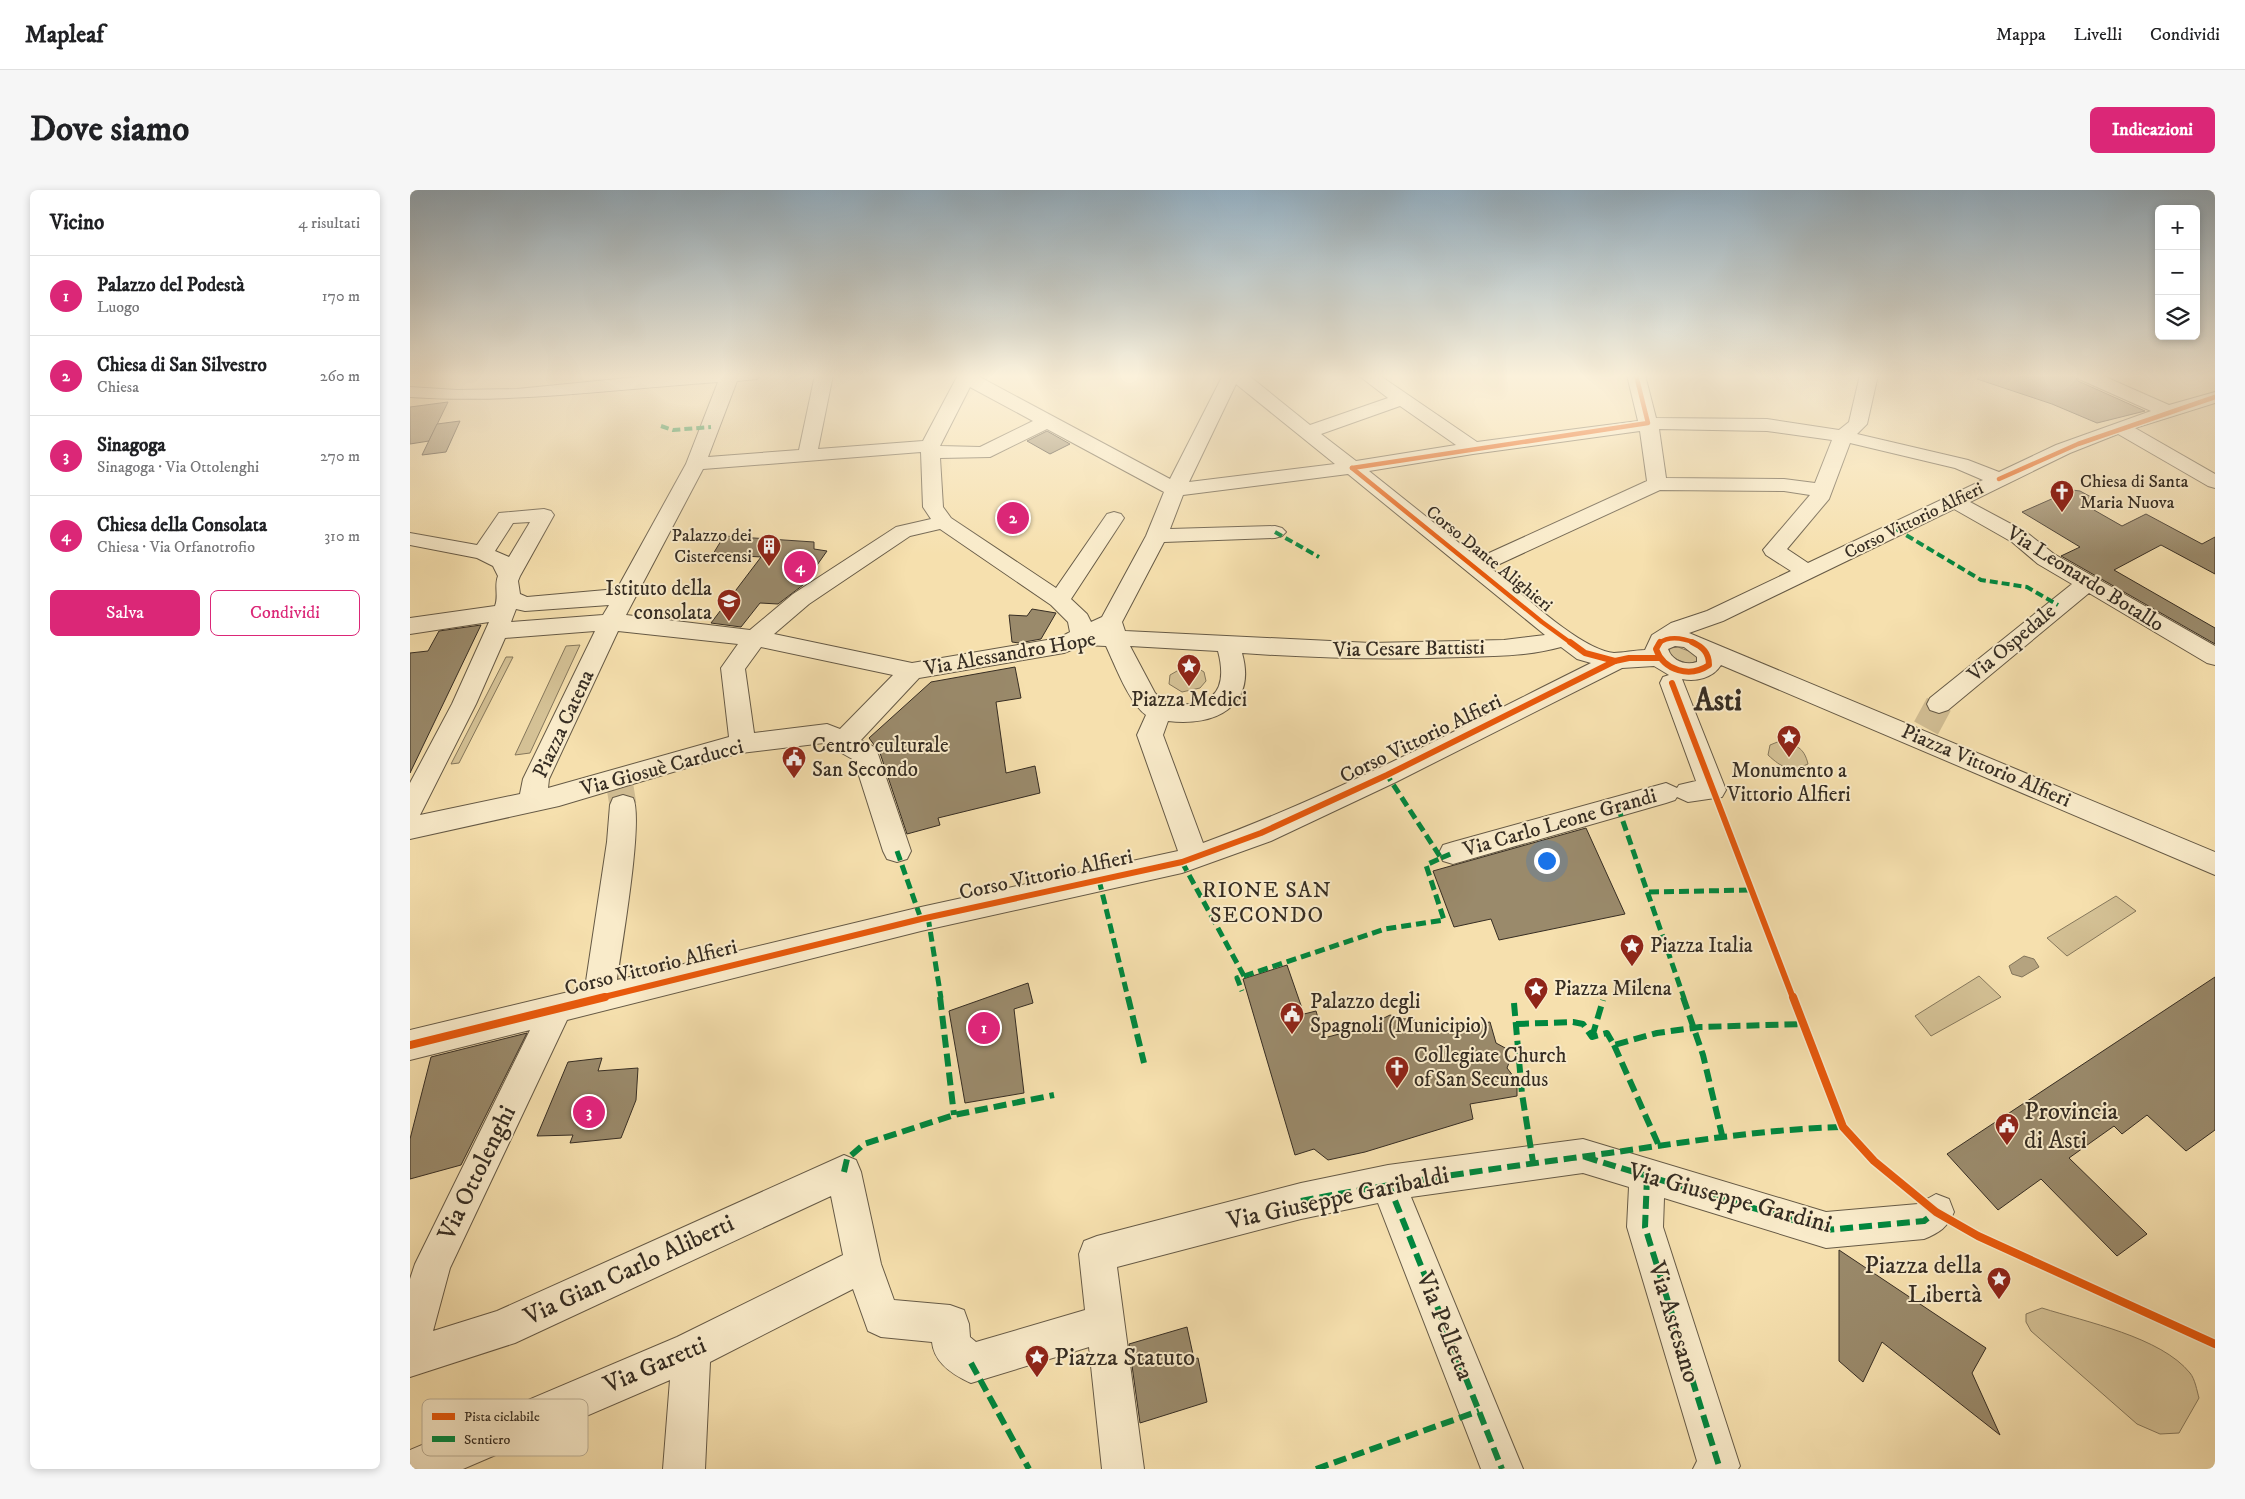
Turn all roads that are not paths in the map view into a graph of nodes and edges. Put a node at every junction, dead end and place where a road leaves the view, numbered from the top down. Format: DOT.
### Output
graph roads {
  1 [pos="707,435"];
  2 [pos="812,435"];
  3 [pos="937,435"];
  4 [pos="1020,435"];
  5 [pos="1070,435"];
  6 [pos="1203,435"];
  7 [pos="1308,435"];
  8 [pos="1453,435"];
  9 [pos="1566,435"];
  10 [pos="1650,435"];
  11 [pos="1835,435"];
  12 [pos="2099,435"];
  13 [pos="2132,435"];
  14 [pos="1844,436"];
  15 [pos="1473,448"];
  16 [pos="930,449"];
  17 [pos="807,457"];
  18 [pos="696,464"];
  19 [pos="1352,468"];
  20 [pos="1999,480"];
  21 [pos="2215,482"];
  22 [pos="1657,484"];
  23 [pos="1175,490"];
  24 [pos="1973,492"];
  25 [pos="1822,493"];
  26 [pos="1954,501"];
  27 [pos="1114,518"];
  28 [pos="946,521"];
  29 [pos="1275,532"];
  30 [pos="1157,536"];
  31 [pos="2019,537"];
  32 [pos="410,539"];
  33 [pos="483,553"];
  34 [pos="1476,567"];
  35 [pos="1807,572"];
  36 [pos="2088,584"];
  37 [pos="625,596"];
  38 [pos="1066,606"];
  39 [pos="505,612"];
  40 [pos="611,622"];
  41 [pos="410,626"];
  42 [pos="1112,630"];
  43 [pos="1083,637"];
  44 [pos="754,638"];
  45 [pos="1564,638"];
  46 [pos="1227,645"];
  47 [pos="1680,654"];
  48 [pos="2215,657"];
  49 [pos="1615,661"];
  50 [pos="912,671"];
  51 [pos="1939,704"];
  52 [pos="1160,712"];
  53 [pos="844,741"];
  54 [pos="741,744"];
  55 [pos="620,791"];
  56 [pos="532,802"];
  57 [pos="410,809"];
  58 [pos="410,828"];
  59 [pos="897,851"];
  60 [pos="1454,854"];
  61 [pos="1194,857"];
  62 [pos="2215,864"];
  63 [pos="599,997"];
  64 [pos="557,1008"];
  65 [pos="410,1045"];
  66 [pos="1583,1156"];
  67 [pos="1647,1176"];
  68 [pos="1388,1183"];
  69 [pos="1936,1212"];
  70 [pos="863,1264"];
  71 [pos="1105,1322"];
  72 [pos="410,1343"];
  73 [pos="691,1351"];
  74 [pos="410,1358"];
  75 [pos="574,1399"];
  76 [pos="444,1456"];
  77 [pos="1716,1468"];
  78 [pos="415,1469"];
  79 [pos="684,1469"];
  80 [pos="1123,1469"];
  81 [pos="1502,1469"];
  1 -- 18 [label="street, Piazza Catena"];
  2 -- 17 [label="street"];
  3 -- 16 [label="street"];
  4 -- 16 [label="street"];
  5 -- 23 [label="street"];
  6 -- 23 [label="street"];
  7 -- 19 [label="street, Corso Dante Alighieri"];
  8 -- 15 [label="street"];
  9 -- 15 [label="street"];
  10 -- 22 [label="street"];
  11 -- 14 [label="street"];
  12 -- 20 [label="street, Corso Vittorio Alfieri"];
  13 -- 21 [label="street"];
  14 -- 20 [label="street"];
  14 -- 25 [label="street"];
  15 -- 19 [label="street"];
  16 -- 17 [label="street"];
  16 -- 28 [label="street"];
  17 -- 18 [label="street"];
  18 -- 37 [label="street, Piazza Catena"];
  19 -- 23 [label="street"];
  19 -- 34 [label="street, Corso Dante Alighieri"];
  20 -- 24 [label="street, Corso Vittorio Alfieri"];
  22 -- 25 [label="street"];
  22 -- 34 [label="street"];
  23 -- 30 [label="street"];
  24 -- 26 [label="street, Corso Vittorio Alfieri"];
  24 -- 31 [label="street"];
  25 -- 35 [label="street"];
  26 -- 31 [label="street, Via Leonardo Botallo"];
  26 -- 35 [label="street, Corso Vittorio Alfieri"];
  27 -- 38 [label="street"];
  28 -- 38 [label="street"];
  28 -- 44 [label="street"];
  29 -- 30 [label="street"];
  30 -- 42 [label="street"];
  31 -- 36 [label="street, Via Leonardo Botallo"];
  32 -- 33 [label="street"];
  33 -- 39 [label="street"];
  33 -- 39 [label="street"];
  34 -- 45 [label="street, Corso Dante Alighieri"];
  35 -- 47 [label="street, Corso Vittorio Alfieri"];
  36 -- 48 [label="street, Via Leonardo Botallo"];
  36 -- 51 [label="street, Via Ospedale"];
  37 -- 39 [label="street"];
  37 -- 40 [label="street, Piazza Catena"];
  38 -- 42 [label="street"];
  38 -- 43 [label="street"];
  39 -- 40 [label="street"];
  39 -- 41 [label="street"];
  39 -- 57 [label="street"];
  40 -- 44 [label="street, Via Alessandro Hope"];
  40 -- 56 [label="street, Piazza Catena"];
  42 -- 43 [label="street, Via Alessandro Hope"];
  42 -- 46 [label="street"];
  42 -- 52 [label="street"];
  43 -- 50 [label="street, Via Alessandro Hope"];
  44 -- 50 [label="street, Via Alessandro Hope"];
  44 -- 54 [label="street"];
  45 -- 46 [label="street, Via Cesare Battisti"];
  45 -- 49 [label="street, Corso Dante Alighieri"];
  46 -- 52 [label="street"];
  47 -- 49 [label="street, Corso Vittorio Alfieri"];
  47 -- 60 [label="street, Via Carlo Leone Grandi"];
  47 -- 62 [label="street, Piazza Vittorio Alfieri"];
  49 -- 61 [label="street, Corso Vittorio Alfieri"];
  50 -- 53 [label="street"];
  52 -- 61 [label="street"];
  53 -- 54 [label="street, Via Giosuè Carducci"];
  53 -- 59 [label="street, Via Giosuè Carducci"];
  54 -- 55 [label="street, Via Giosuè Carducci"];
  55 -- 56 [label="street, Via Giosuè Carducci"];
  55 -- 63 [label="street"];
  56 -- 58 [label="street, Piazza Catena"];
  61 -- 63 [label="street, Corso Vittorio Alfieri"];
  63 -- 64 [label="street, Corso Vittorio Alfieri"];
  64 -- 65 [label="street, Corso Vittorio Alfieri"];
  64 -- 72 [label="street, Via Ottolenghi"];
  66 -- 67 [label="street, Via Giuseppe Gardini"];
  66 -- 68 [label="street, Via Giuseppe Garibaldi"];
  67 -- 69 [label="street, Via Giuseppe Gardini"];
  67 -- 77 [label="street, Via Astesano"];
  68 -- 71 [label="street, Via Giuseppe Garibaldi"];
  68 -- 81 [label="street, Via Pelletta"];
  70 -- 71 [label="street"];
  70 -- 73 [label="street, Via Garetti"];
  70 -- 74 [label="street, Via Gian Carlo Aliberti"];
  71 -- 80 [label="street"];
  73 -- 75 [label="street, Via Garetti"];
  73 -- 79 [label="street"];
  76 -- 78 [label="street, Via Garetti"];
}
